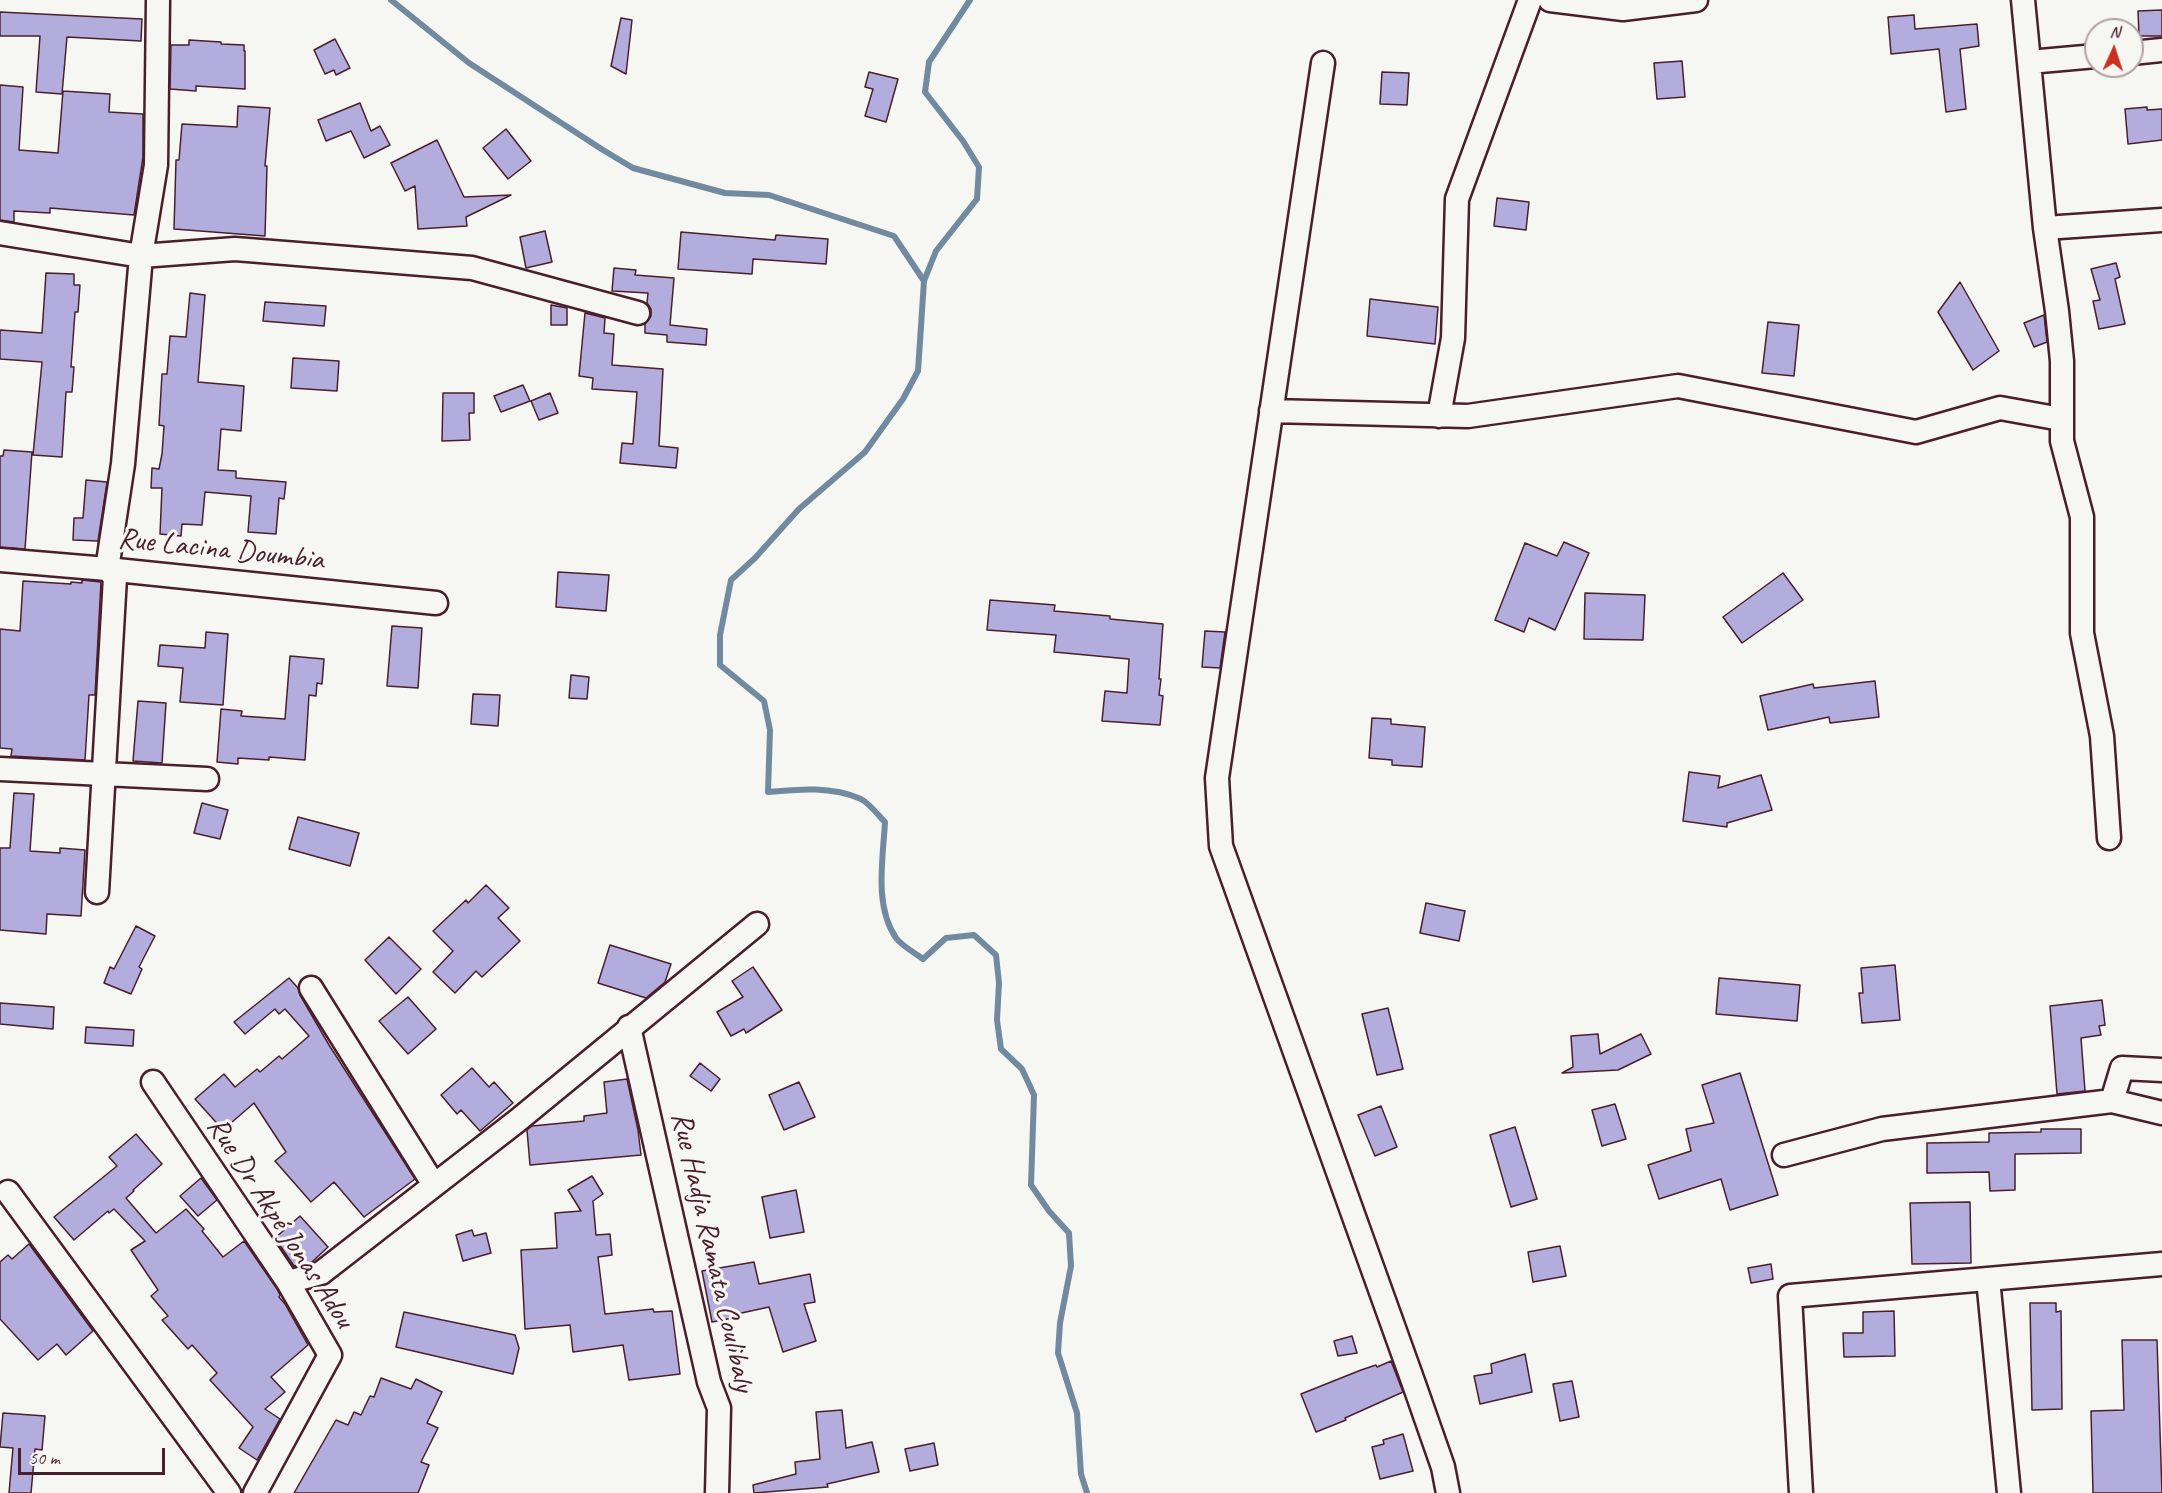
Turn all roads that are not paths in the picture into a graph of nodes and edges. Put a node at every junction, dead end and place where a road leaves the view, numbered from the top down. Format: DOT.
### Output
graph roads {
  1 [pos="158,0"];
  2 [pos="1530,0"];
  3 [pos="1550,0"];
  4 [pos="1696,0"];
  5 [pos="2023,0"];
  6 [pos="2162,50"];
  7 [pos="2144,51"];
  8 [pos="2084,57"];
  9 [pos="1323,63"];
  10 [pos="2029,63"];
  11 [pos="2162,220"];
  12 [pos="2045,228"];
  13 [pos="0,233"];
  14 [pos="141,256"];
  15 [pos="639,313"];
  16 [pos="1272,411"];
  17 [pos="1439,416"];
  18 [pos="2061,419"];
  19 [pos="0,560"];
  20 [pos="107,569"];
  21 [pos="436,603"];
  22 [pos="0,769"];
  23 [pos="103,774"];
  24 [pos="207,779"];
  25 [pos="2109,838"];
  26 [pos="97,892"];
  27 [pos="757,924"];
  28 [pos="311,988"];
  29 [pos="629,1027"];
  30 [pos="2162,1070"];
  31 [pos="153,1082"];
  32 [pos="2112,1101"];
  33 [pos="2162,1113"];
  34 [pos="1784,1155"];
  35 [pos="434,1185"];
  36 [pos="8,1191"];
  37 [pos="2162,1264"];
  38 [pos="1988,1279"];
  39 [pos="288,1282"];
  40 [pos="229,1493"];
  41 [pos="255,1493"];
  42 [pos="717,1493"];
  43 [pos="1448,1493"];
  44 [pos="1801,1493"];
  45 [pos="2010,1493"];
  1 -- 14 [label="street"];
  2 -- 17 [label="street"];
  3 -- 4 [label="street"];
  5 -- 10 [label="street"];
  6 -- 7 [label="street"];
  8 -- 10 [label="street"];
  9 -- 16 [label="street"];
  10 -- 12 [label="street"];
  11 -- 12 [label="street"];
  12 -- 18 [label="street"];
  13 -- 14 [label="street"];
  14 -- 15 [label="street"];
  14 -- 20 [label="street"];
  16 -- 17 [label="street"];
  16 -- 43 [label="street"];
  17 -- 18 [label="street"];
  18 -- 25 [label="street"];
  19 -- 20 [label="street, Rue Lacina Doumbia"];
  20 -- 21 [label="street, Rue Lacina Doumbia"];
  20 -- 23 [label="street"];
  22 -- 23 [label="street"];
  23 -- 24 [label="street"];
  23 -- 26 [label="street"];
  27 -- 29 [label="street"];
  28 -- 35 [label="street"];
  29 -- 35 [label="street"];
  29 -- 42 [label="street, Rue Hadja Ramata Coulibaly"];
  30 -- 32 [label="street"];
  31 -- 39 [label="street, Rue Dr Akpé Jonas Adou"];
  32 -- 33 [label="street"];
  32 -- 34 [label="street"];
  35 -- 39 [label="street"];
  36 -- 40 [label="street"];
  37 -- 38 [label="street"];
  38 -- 44 [label="street"];
  38 -- 45 [label="street"];
  39 -- 41 [label="street, Rue Dr Akpé Jonas Adou"];
}
